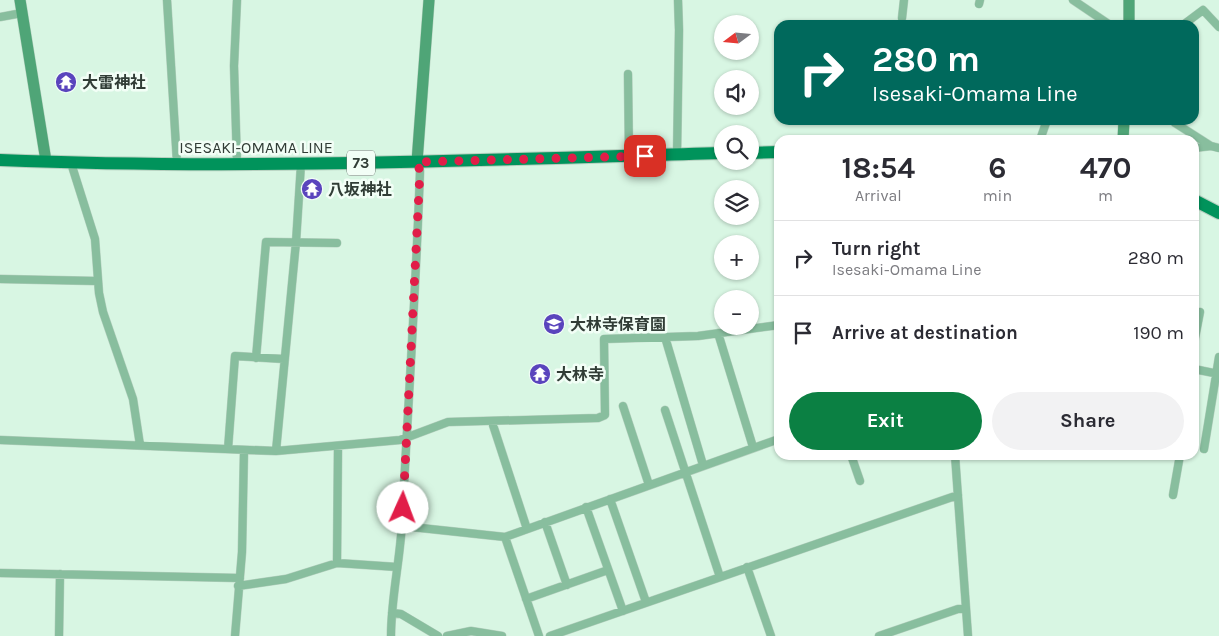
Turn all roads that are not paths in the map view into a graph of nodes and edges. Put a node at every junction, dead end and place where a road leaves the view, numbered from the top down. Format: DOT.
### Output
graph roads {
  1 [pos="20,0"];
  2 [pos="167,0"];
  3 [pos="237,0"];
  4 [pos="429,0"];
  5 [pos="678,0"];
  6 [pos="904,0"];
  7 [pos="1073,0"];
  8 [pos="1129,0"];
  9 [pos="22,13"];
  10 [pos="0,17"];
  11 [pos="902,18"];
  12 [pos="1103,20"];
  13 [pos="1129,20"];
  14 [pos="1190,20"];
  15 [pos="1219,27"];
  16 [pos="628,74"];
  17 [pos="1178,125"];
  18 [pos="1195,135"];
  19 [pos="1199,137"];
  20 [pos="1215,147"];
  21 [pos="1199,148"];
  22 [pos="774,152"];
  23 [pos="759,153"];
  24 [pos="714,154"];
  25 [pos="677,155"];
  26 [pos="629,156"];
  27 [pos="0,160"];
  28 [pos="46,162"];
  29 [pos="417,162"];
  30 [pos="71,163"];
  31 [pos="177,163"];
  32 [pos="237,163"];
  33 [pos="301,164"];
  34 [pos="1199,203"];
  35 [pos="1219,213"];
  36 [pos="296,242"];
  37 [pos="337,243"];
  38 [pos="0,279"];
  39 [pos="97,281"];
  40 [pos="1200,312"];
  41 [pos="1199,317"];
  42 [pos="774,326"];
  43 [pos="759,328"];
  44 [pos="714,333"];
  45 [pos="719,335"];
  46 [pos="665,337"];
  47 [pos="1219,357"];
  48 [pos="256,358"];
  49 [pos="284,359"];
  50 [pos="1199,370"];
  51 [pos="1217,374"];
  52 [pos="623,406"];
  53 [pos="665,410"];
  54 [pos="492,422"];
  55 [pos="406,439"];
  56 [pos="0,440"];
  57 [pos="774,441"];
  58 [pos="140,445"];
  59 [pos="338,447"];
  60 [pos="753,447"];
  61 [pos="228,449"];
  62 [pos="1204,450"];
  63 [pos="244,451"];
  64 [pos="276,451"];
  65 [pos="852,460"];
  66 [pos="955,460"];
  67 [pos="1179,460"];
  68 [pos="703,465"];
  69 [pos="685,472"];
  70 [pos="860,481"];
  71 [pos="649,485"];
  72 [pos="958,495"];
  73 [pos="1173,495"];
  74 [pos="610,499"];
  75 [pos="586,507"];
  76 [pos="545,522"];
  77 [pos="402,526"];
  78 [pos="527,529"];
  79 [pos="504,537"];
  80 [pos="337,563"];
  81 [pos="397,567"];
  82 [pos="747,567"];
  83 [pos="608,570"];
  84 [pos="0,573"];
  85 [pos="60,574"];
  86 [pos="720,577"];
  87 [pos="239,582"];
  88 [pos="566,584"];
  89 [pos="526,599"];
  90 [pos="646,602"];
  91 [pos="966,609"];
  92 [pos="623,611"];
  93 [pos="392,613"];
  94 [pos="59,636"];
  95 [pos="235,636"];
  96 [pos="391,636"];
  97 [pos="438,636"];
  98 [pos="447,636"];
  99 [pos="502,636"];
  100 [pos="539,636"];
  101 [pos="550,636"];
  102 [pos="771,636"];
  103 [pos="879,636"];
  104 [pos="968,636"];
  1 -- 9 [label="street"];
  2 -- 31 [label="street"];
  3 -- 32 [label="street"];
  4 -- 29 [label="street"];
  5 -- 25 [label="street"];
  6 -- 11 [label="street"];
  7 -- 12 [label="street"];
  8 -- 13 [label="street"];
  9 -- 10 [label="street"];
  9 -- 28 [label="street"];
  14 -- 15 [label="street"];
  16 -- 26 [label="street"];
  17 -- 18 [label="street"];
  19 -- 20 [label="street"];
  20 -- 21 [label="street"];
  22 -- 23 [label="main road"];
  24 -- 25 [label="main road, ISESAKI-OMAMA LINE / 73"];
  25 -- 26 [label="main road, ISESAKI-OMAMA LINE / 73"];
  26 -- 29 [label="main road, ISESAKI-OMAMA LINE / 73"];
  27 -- 28 [label="main road, ISESAKI-OMAMA LINE / 73"];
  28 -- 30 [label="main road, ISESAKI-OMAMA LINE / 73"];
  29 -- 33 [label="main road, ISESAKI-OMAMA LINE / 73"];
  29 -- 55 [label="street"];
  30 -- 31 [label="main road, ISESAKI-OMAMA LINE / 73"];
  30 -- 39 [label="street"];
  31 -- 32 [label="main road, ISESAKI-OMAMA LINE / 73"];
  32 -- 33 [label="main road, ISESAKI-OMAMA LINE / 73"];
  33 -- 36 [label="street"];
  34 -- 35 [label="main road"];
  36 -- 37 [label="street"];
  36 -- 48 [label="street"];
  36 -- 49 [label="street"];
  38 -- 39 [label="street"];
  39 -- 58 [label="street"];
  40 -- 41 [label="street"];
  42 -- 43 [label="street"];
  44 -- 46 [label="street"];
  45 -- 60 [label="street"];
  46 -- 54 [label="street"];
  46 -- 68 [label="street"];
  47 -- 51 [label="street"];
  48 -- 49 [label="street"];
  48 -- 61 [label="street"];
  49 -- 64 [label="street"];
  50 -- 51 [label="street"];
  51 -- 62 [label="street"];
  52 -- 71 [label="street"];
  53 -- 69 [label="street"];
  54 -- 55 [label="street"];
  54 -- 78 [label="street"];
  55 -- 59 [label="street"];
  55 -- 77 [label="street"];
  56 -- 58 [label="street"];
  57 -- 60 [label="street"];
  58 -- 61 [label="street"];
  59 -- 64 [label="street"];
  59 -- 80 [label="street"];
  60 -- 68 [label="street"];
  61 -- 63 [label="street"];
  63 -- 64 [label="street"];
  63 -- 87 [label="street"];
  65 -- 70 [label="street"];
  66 -- 72 [label="street"];
  67 -- 73 [label="street"];
  68 -- 69 [label="street"];
  69 -- 71 [label="street"];
  69 -- 86 [label="street"];
  71 -- 74 [label="street"];
  72 -- 82 [label="street"];
  72 -- 91 [label="street"];
  74 -- 75 [label="street"];
  74 -- 90 [label="street"];
  75 -- 76 [label="street"];
  75 -- 83 [label="street"];
  76 -- 78 [label="street"];
  76 -- 88 [label="street"];
  77 -- 79 [label="street"];
  77 -- 81 [label="street"];
  78 -- 79 [label="street"];
  79 -- 89 [label="street"];
  80 -- 81 [label="street"];
  80 -- 87 [label="street"];
  81 -- 93 [label="street"];
  82 -- 86 [label="street"];
  82 -- 102 [label="street"];
  83 -- 88 [label="street"];
  83 -- 92 [label="street"];
  84 -- 85 [label="street"];
  85 -- 87 [label="street"];
  85 -- 94 [label="street"];
  86 -- 90 [label="street"];
  87 -- 95 [label="street"];
  88 -- 89 [label="street"];
  89 -- 100 [label="street"];
  90 -- 92 [label="street"];
  91 -- 103 [label="street"];
  91 -- 104 [label="street"];
  92 -- 101 [label="street"];
  93 -- 96 [label="street"];
  93 -- 97 [label="street"];
  98 -- 99 [label="street"];
}
